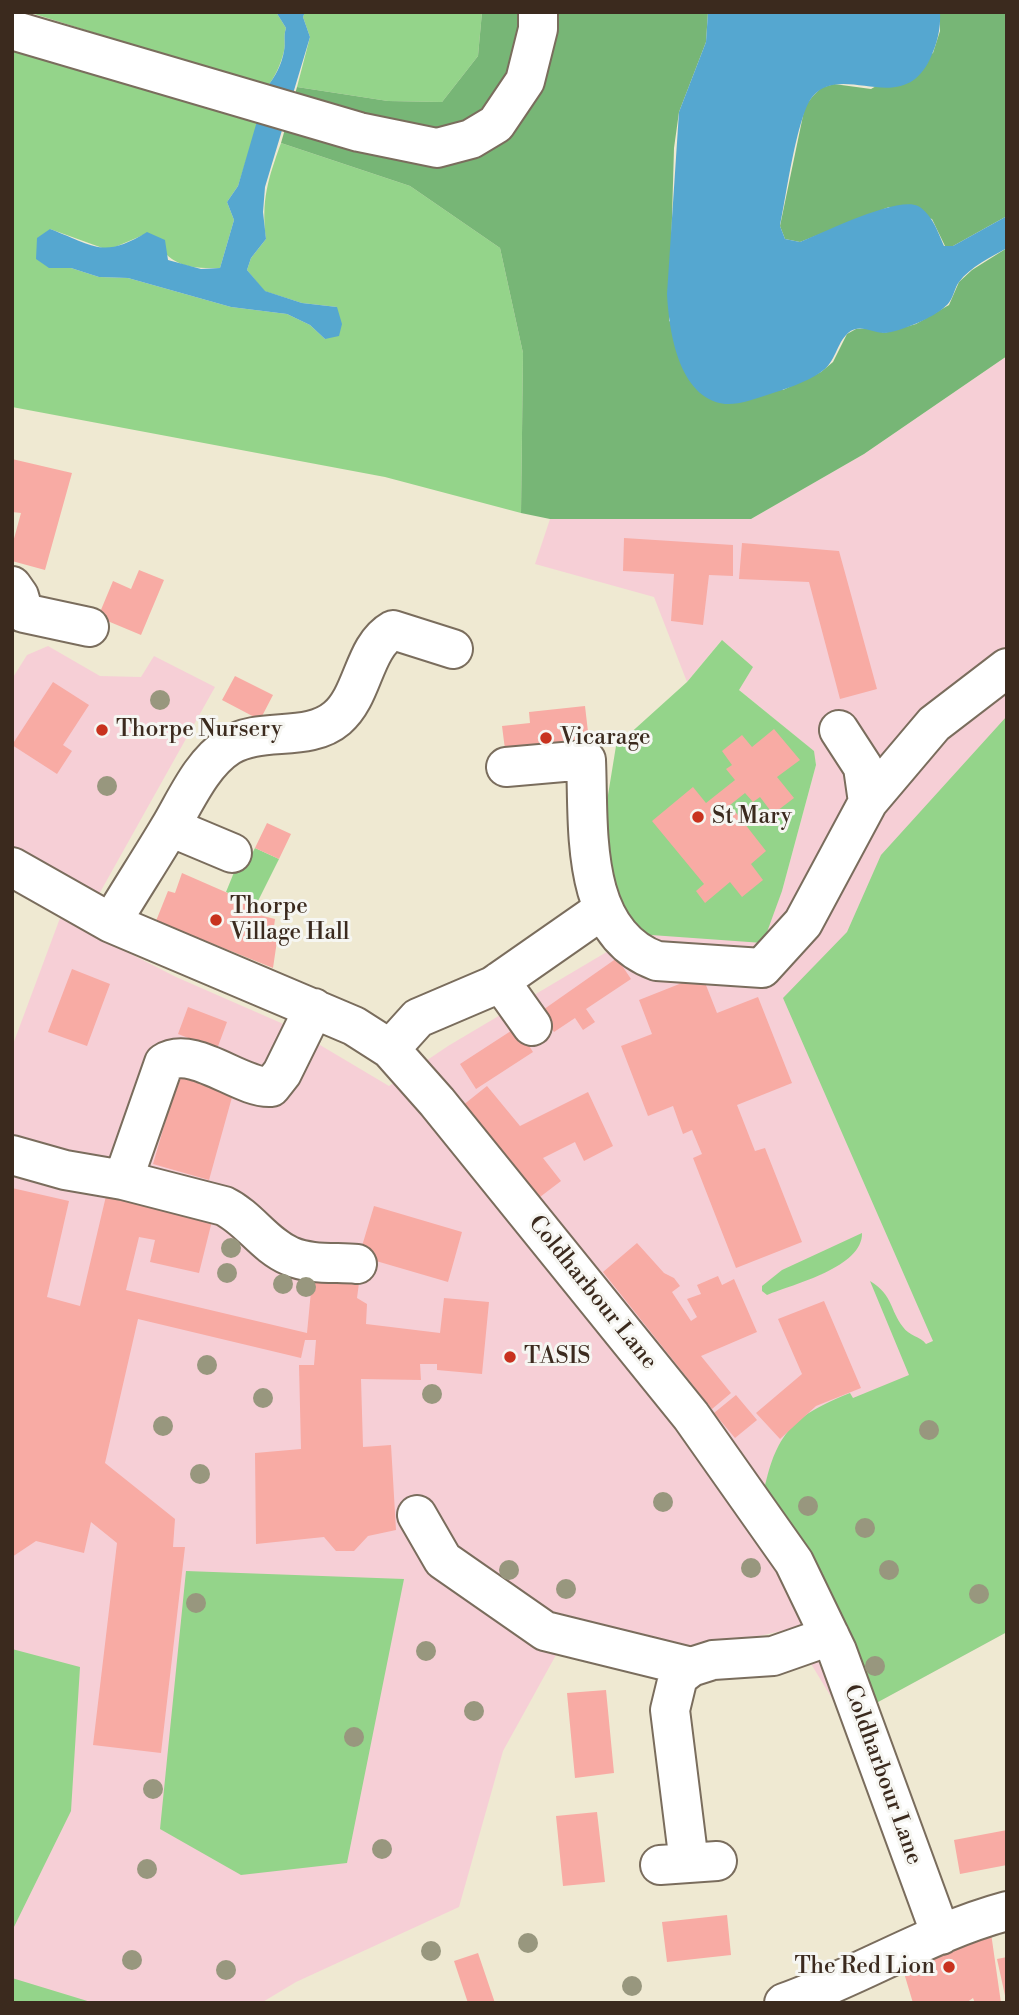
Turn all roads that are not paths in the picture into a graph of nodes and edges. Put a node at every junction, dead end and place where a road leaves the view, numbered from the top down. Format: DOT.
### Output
graph roads {
  1 [pos="538,12"];
  2 [pos="12,30"];
  3 [pos="16,613"];
  4 [pos="89,627"];
  5 [pos="453,649"];
  6 [pos="1007,668"];
  7 [pos="839,730"];
  8 [pos="506,767"];
  9 [pos="867,802"];
  10 [pos="170,827"];
  11 [pos="232,853"];
  12 [pos="12,867"];
  13 [pos="597,894"];
  14 [pos="111,923"];
  15 [pos="500,981"];
  16 [pos="314,1008"];
  17 [pos="532,1026"];
  18 [pos="390,1049"];
  19 [pos="12,1155"];
  20 [pos="123,1180"];
  21 [pos="357,1264"];
  22 [pos="416,1515"];
  23 [pos="830,1636"];
  24 [pos="691,1667"];
  25 [pos="689,1863"];
  26 [pos="1007,1911"];
  27 [pos="941,1935"];
  28 [pos="784,2003"];
  1 -- 2 [label="street"];
  3 -- 4 [label="street"];
  5 -- 10 [label="street"];
  6 -- 9 [label="street"];
  7 -- 9 [label="street"];
  8 -- 13 [label="street"];
  9 -- 13 [label="street"];
  10 -- 11 [label="street"];
  10 -- 14 [label="street"];
  12 -- 14 [label="street, Coldharbour Lane"];
  13 -- 15 [label="street"];
  14 -- 16 [label="street, Coldharbour Lane"];
  15 -- 17 [label="street"];
  15 -- 18 [label="street"];
  16 -- 18 [label="street, Coldharbour Lane"];
  16 -- 20 [label="street"];
  18 -- 23 [label="street, Coldharbour Lane"];
  19 -- 20 [label="street"];
  20 -- 21 [label="street"];
  22 -- 24 [label="street"];
  23 -- 24 [label="street"];
  23 -- 27 [label="street, Coldharbour Lane"];
  24 -- 25 [label="street"];
  26 -- 27 [label="street"];
  27 -- 28 [label="street"];
}
